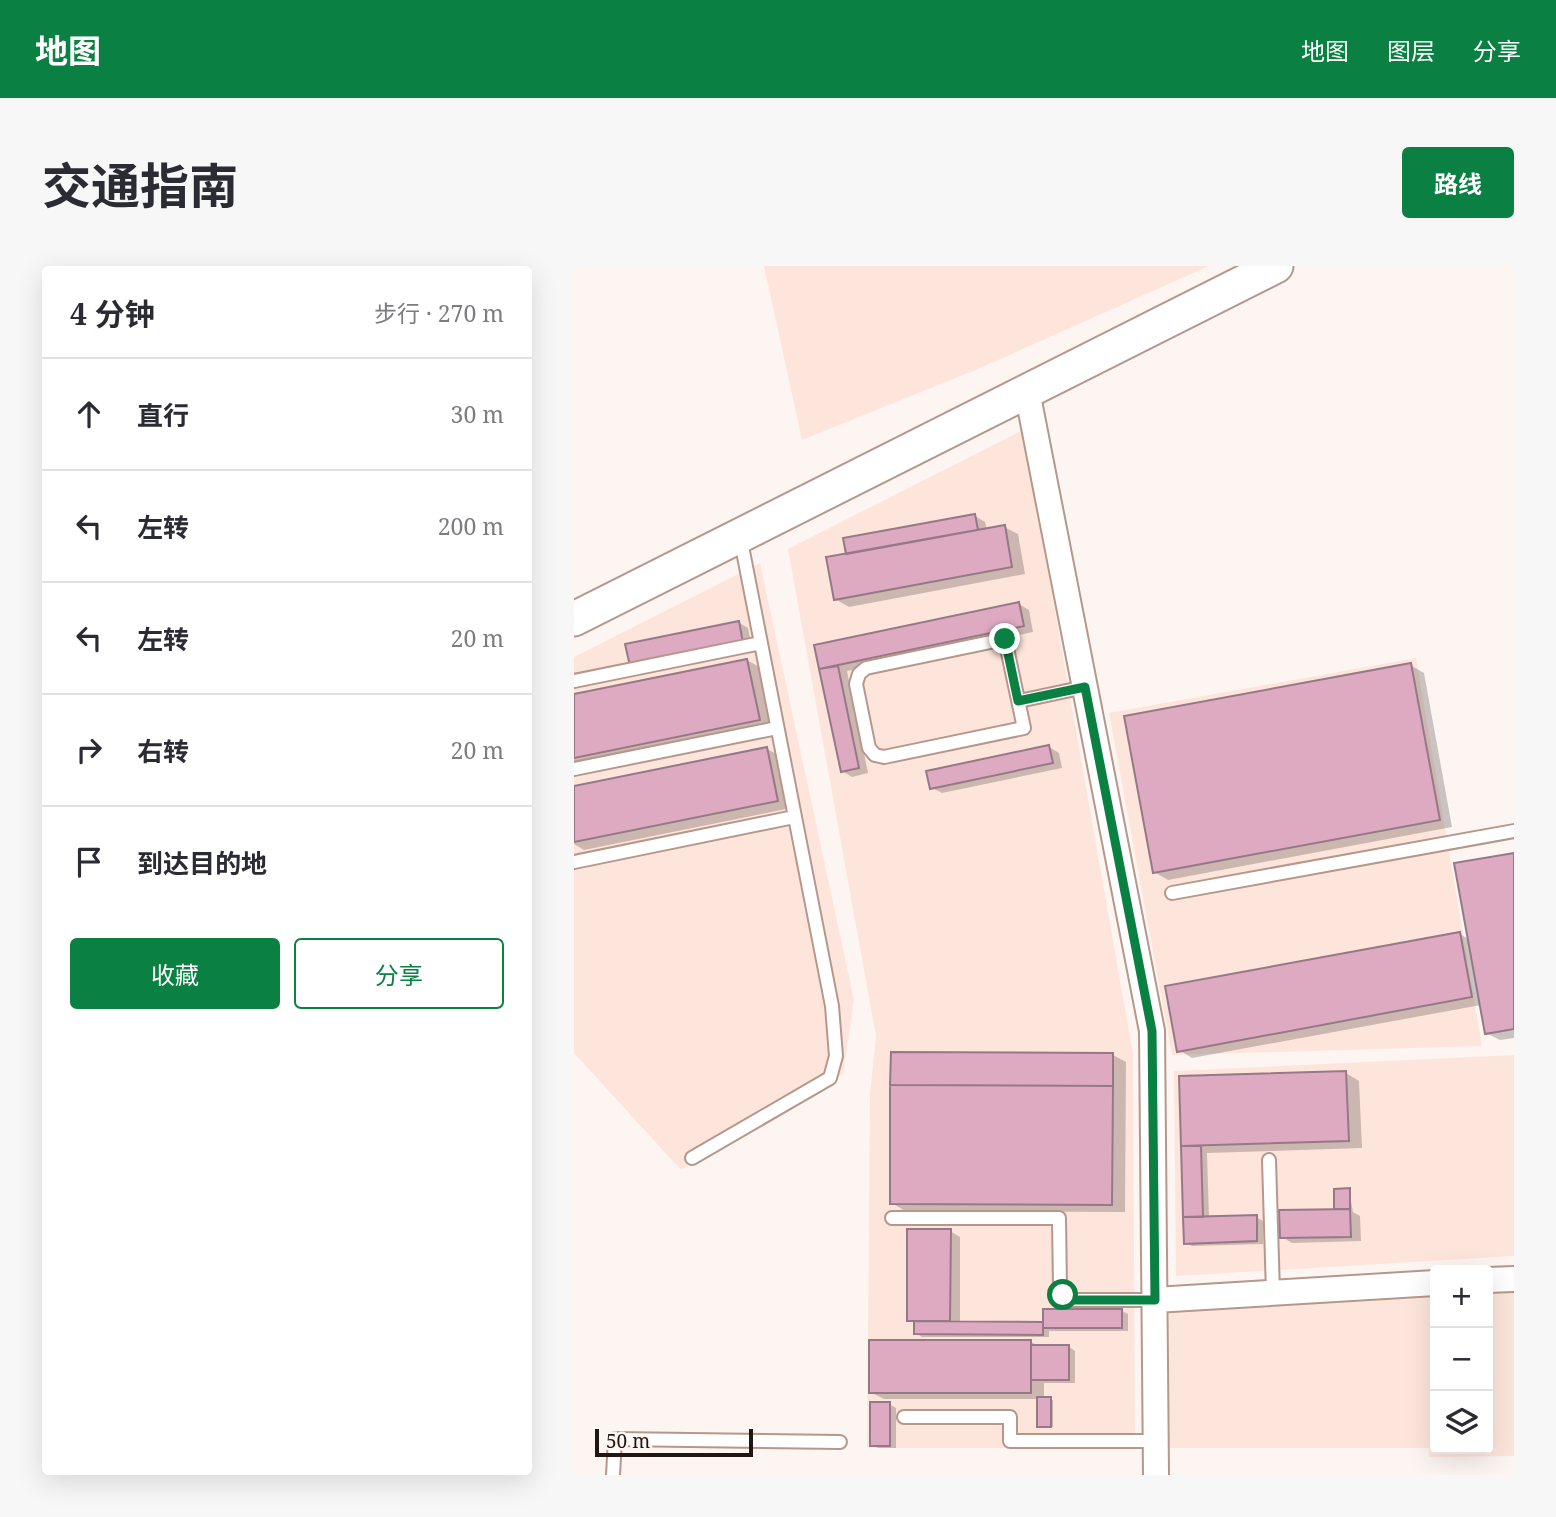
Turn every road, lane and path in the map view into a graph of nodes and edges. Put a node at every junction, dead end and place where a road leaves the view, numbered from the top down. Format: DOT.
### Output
graph roads {
  1 [pos="1276,266"];
  2 [pos="1027,391"];
  3 [pos="740,536"];
  4 [pos="574,619"];
  5 [pos="761,643"];
  6 [pos="574,681"];
  7 [pos="1085,687"];
  8 [pos="1018,701"];
  9 [pos="777,728"];
  10 [pos="574,769"];
  11 [pos="794,817"];
  12 [pos="1514,831"];
  13 [pos="574,862"];
  14 [pos="1172,893"];
  15 [pos="692,1157"];
  16 [pos="1269,1160"];
  17 [pos="892,1218"];
  18 [pos="1514,1279"];
  19 [pos="1493,1280"];
  20 [pos="1430,1283"];
  21 [pos="1273,1293"];
  22 [pos="1155,1300"];
  23 [pos="904,1418"];
  24 [pos="1156,1441"];
  25 [pos="840,1442"];
  26 [pos="613,1475"];
  27 [pos="1156,1475"];
  1 -- 2 [label="street"];
  2 -- 3 [label="street"];
  2 -- 7 [label="street"];
  3 -- 4 [label="street"];
  3 -- 5 [label="lane"];
  5 -- 6 [label="lane"];
  5 -- 9 [label="lane"];
  7 -- 8 [label="lane"];
  7 -- 22 [label="street"];
  8 -- 8 [label="lane"];
  9 -- 10 [label="lane"];
  9 -- 11 [label="lane"];
  11 -- 13 [label="lane"];
  11 -- 15 [label="lane"];
  12 -- 14 [label="lane"];
  16 -- 21 [label="lane"];
  17 -- 22 [label="lane"];
  18 -- 19 [label="street"];
  20 -- 21 [label="street"];
  21 -- 22 [label="street"];
  22 -- 24 [label="street"];
  23 -- 24 [label="lane"];
  24 -- 27 [label="street"];
  25 -- 26 [label="lane"];
}
